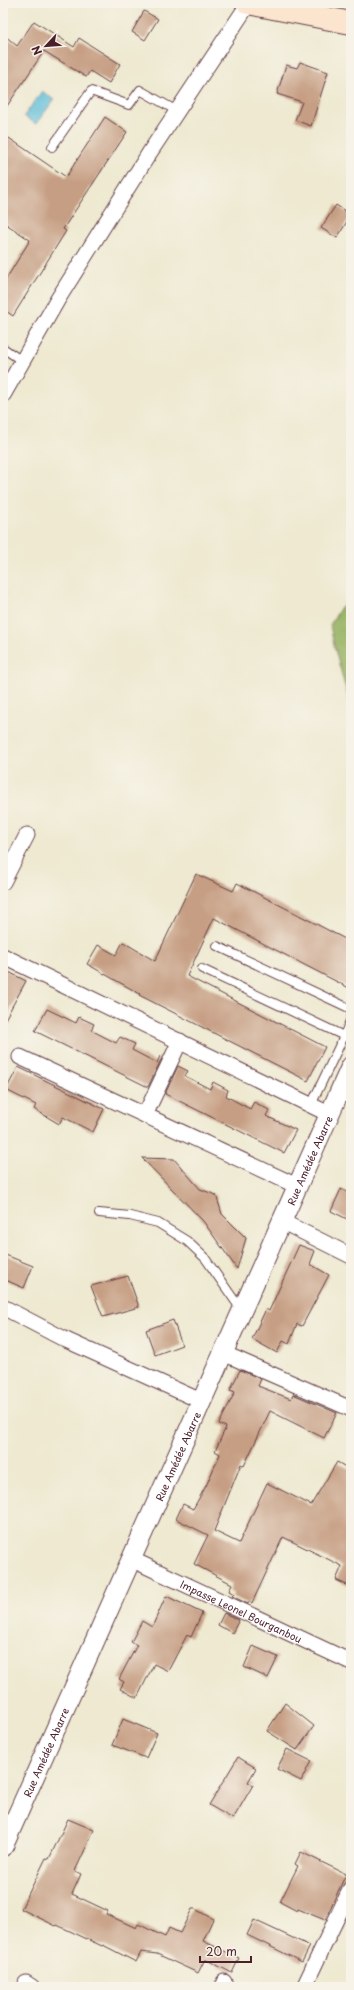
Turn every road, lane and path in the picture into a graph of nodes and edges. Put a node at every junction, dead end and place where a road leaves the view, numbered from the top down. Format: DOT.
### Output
graph roads {
  1 [pos="248,3"];
  2 [pos="351,23"];
  3 [pos="177,111"];
  4 [pos="52,147"];
  5 [pos="3,348"];
  6 [pos="22,361"];
  7 [pos="3,394"];
  8 [pos="27,834"];
  9 [pos="3,882"];
  10 [pos="217,946"];
  11 [pos="3,956"];
  12 [pos="202,969"];
  13 [pos="351,1009"];
  14 [pos="351,1018"];
  15 [pos="344,1036"];
  16 [pos="180,1041"];
  17 [pos="20,1057"];
  18 [pos="351,1066"];
  19 [pos="311,1105"];
  20 [pos="329,1114"];
  21 [pos="145,1115"];
  22 [pos="297,1186"];
  23 [pos="99,1213"];
  24 [pos="281,1221"];
  25 [pos="351,1256"];
  26 [pos="3,1307"];
  27 [pos="242,1311"];
  28 [pos="223,1353"];
  29 [pos="201,1401"];
  30 [pos="351,1409"];
  31 [pos="131,1559"];
  32 [pos="351,1662"];
  33 [pos="3,1847"];
  34 [pos="351,1888"];
  35 [pos="304,1987"];
  1 -- 2 [label="main road"];
  1 -- 3 [label="street"];
  3 -- 4 [label="lane"];
  3 -- 6 [label="street"];
  5 -- 6 [label="lane"];
  6 -- 7 [label="street"];
  8 -- 9 [label="street"];
  10 -- 13 [label="lane"];
  11 -- 16 [label="street"];
  12 -- 15 [label="lane"];
  14 -- 15 [label="lane"];
  15 -- 19 [label="lane"];
  16 -- 19 [label="street"];
  16 -- 21 [label="street"];
  17 -- 21 [label="street"];
  18 -- 20 [label="street, Rue Amédée Abarre"];
  19 -- 20 [label="street"];
  20 -- 22 [label="street, Rue Amédée Abarre"];
  21 -- 22 [label="street"];
  22 -- 24 [label="street, Rue Amédée Abarre"];
  23 -- 27 [label="lane"];
  24 -- 25 [label="street"];
  24 -- 27 [label="street, Rue Amédée Abarre"];
  26 -- 29 [label="street"];
  27 -- 28 [label="street, Rue Amédée Abarre"];
  28 -- 29 [label="street, Rue Amédée Abarre"];
  28 -- 30 [label="street"];
  29 -- 31 [label="street, Rue Amédée Abarre"];
  31 -- 32 [label="street, Impasse Leonel Bourganbou"];
  31 -- 33 [label="street, Rue Amédée Abarre"];
  34 -- 35 [label="street"];
}
